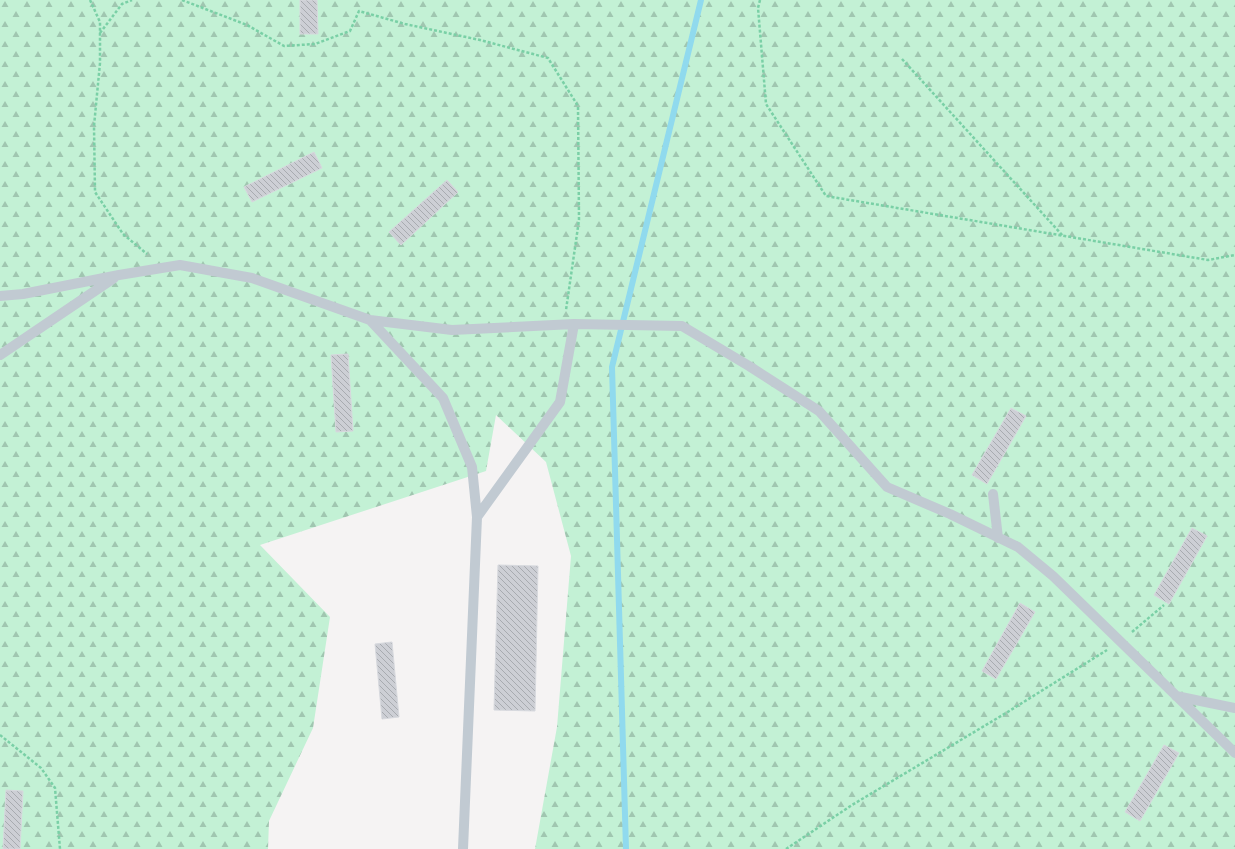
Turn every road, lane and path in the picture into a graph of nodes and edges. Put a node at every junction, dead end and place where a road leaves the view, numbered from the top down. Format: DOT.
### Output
graph roads {
  1 [pos="90,0"];
  2 [pos="132,0"];
  3 [pos="182,0"];
  4 [pos="760,0"];
  5 [pos="100,34"];
  6 [pos="902,59"];
  7 [pos="1064,236"];
  8 [pos="1235,255"];
  9 [pos="163,268"];
  10 [pos="119,275"];
  11 [pos="0,296"];
  12 [pos="370,320"];
  13 [pos="569,324"];
  14 [pos="0,355"];
  15 [pos="993,494"];
  16 [pos="477,517"];
  17 [pos="998,538"];
  18 [pos="1164,605"];
  19 [pos="1120,642"];
  20 [pos="1176,696"];
  21 [pos="1235,708"];
  22 [pos="0,735"];
  23 [pos="1235,753"];
  24 [pos="60,849"];
  25 [pos="464,849"];
  26 [pos="786,849"];
  1 -- 5 [label="path"];
  2 -- 5 [label="path"];
  3 -- 13 [label="path"];
  4 -- 7 [label="path"];
  5 -- 9 [label="path"];
  6 -- 7 [label="path"];
  7 -- 8 [label="path"];
  9 -- 10 [label="lane"];
  9 -- 12 [label="lane"];
  10 -- 11 [label="lane"];
  10 -- 14 [label="lane"];
  12 -- 13 [label="lane"];
  12 -- 16 [label="lane"];
  13 -- 16 [label="lane"];
  13 -- 17 [label="lane"];
  15 -- 17 [label="lane"];
  16 -- 25 [label="lane"];
  17 -- 19 [label="lane"];
  18 -- 19 [label="path"];
  19 -- 20 [label="lane"];
  19 -- 26 [label="path"];
  20 -- 21 [label="lane"];
  20 -- 23 [label="lane"];
  22 -- 24 [label="path"];
}
